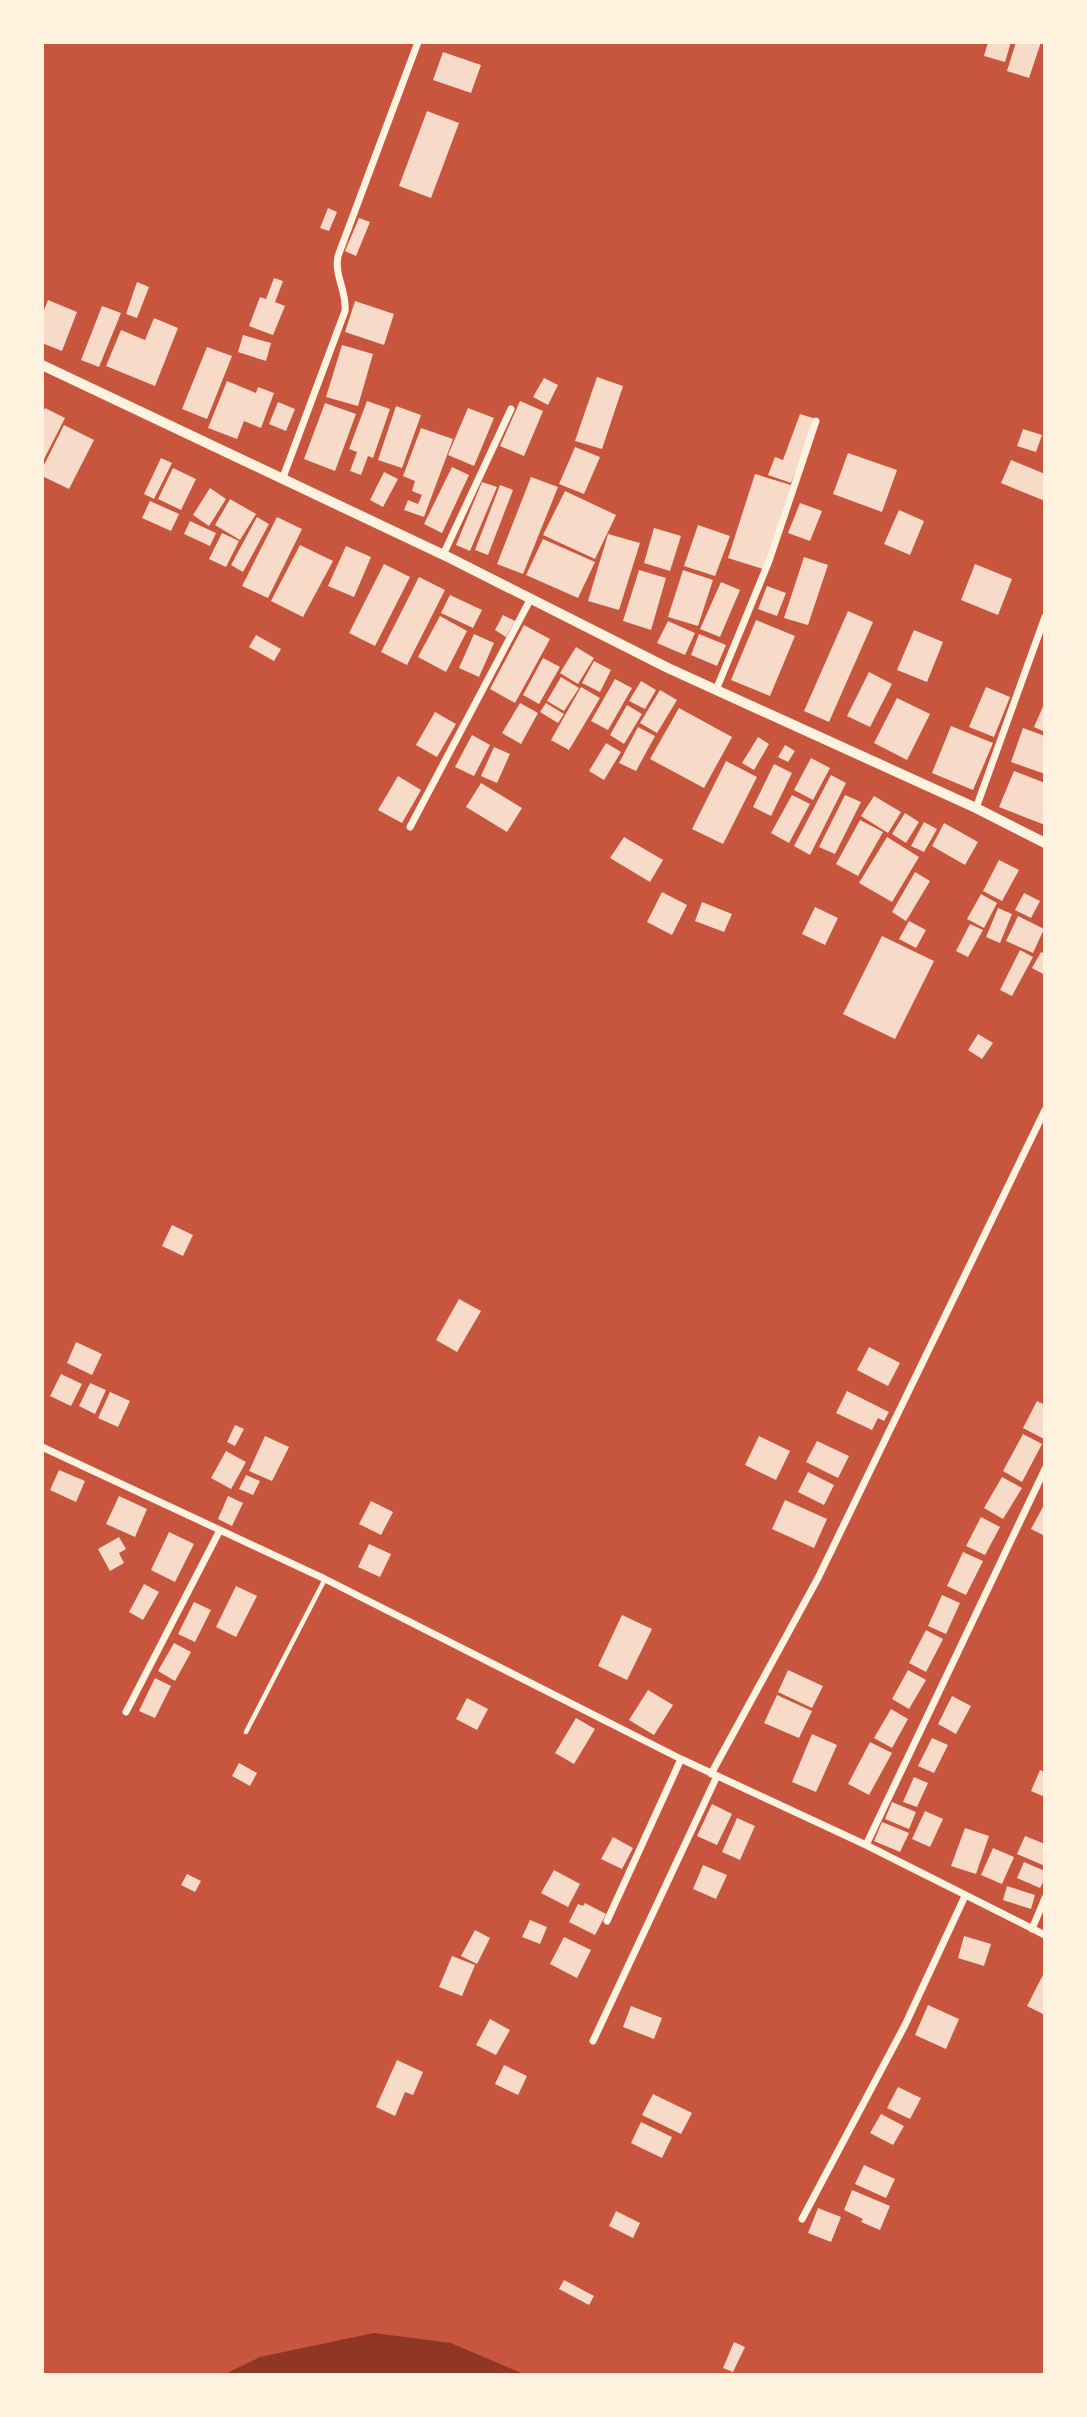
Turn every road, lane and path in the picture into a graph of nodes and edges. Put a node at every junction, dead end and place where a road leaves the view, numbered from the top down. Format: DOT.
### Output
graph roads {
  1 [pos="418,42"];
  2 [pos="42,365"];
  3 [pos="511,409"];
  4 [pos="816,421"];
  5 [pos="282,480"];
  6 [pos="443,555"];
  7 [pos="530,600"];
  8 [pos="1045,617"];
  9 [pos="716,690"];
  10 [pos="976,808"];
  11 [pos="410,827"];
  12 [pos="1045,843"];
  13 [pos="1045,1110"];
  14 [pos="42,1447"];
  15 [pos="1045,1469"];
  16 [pos="220,1530"];
  17 [pos="325,1579"];
  18 [pos="126,1712"];
  19 [pos="246,1732"];
  20 [pos="681,1759"];
  21 [pos="714,1775"];
  22 [pos="866,1845"];
  23 [pos="965,1896"];
  24 [pos="1045,1898"];
  25 [pos="607,1921"];
  26 [pos="1032,1929"];
  27 [pos="1045,1935"];
  28 [pos="593,2041"];
  29 [pos="802,2219"];
  1 -- 5 [label="street"];
  2 -- 5 [label="street"];
  3 -- 6 [label="street"];
  4 -- 9 [label="street"];
  5 -- 6 [label="street"];
  6 -- 7 [label="street"];
  7 -- 9 [label="street"];
  7 -- 11 [label="street"];
  8 -- 10 [label="street"];
  9 -- 10 [label="street"];
  10 -- 12 [label="street"];
  13 -- 21 [label="street"];
  14 -- 16 [label="street"];
  15 -- 22 [label="street"];
  16 -- 17 [label="street"];
  16 -- 18 [label="street"];
  17 -- 19 [label="lane"];
  17 -- 20 [label="street"];
  20 -- 21 [label="street"];
  20 -- 25 [label="street"];
  21 -- 22 [label="street"];
  21 -- 28 [label="street"];
  22 -- 23 [label="street"];
  23 -- 26 [label="street"];
  23 -- 29 [label="street"];
  24 -- 26 [label="street"];
  26 -- 27 [label="street"];
}
